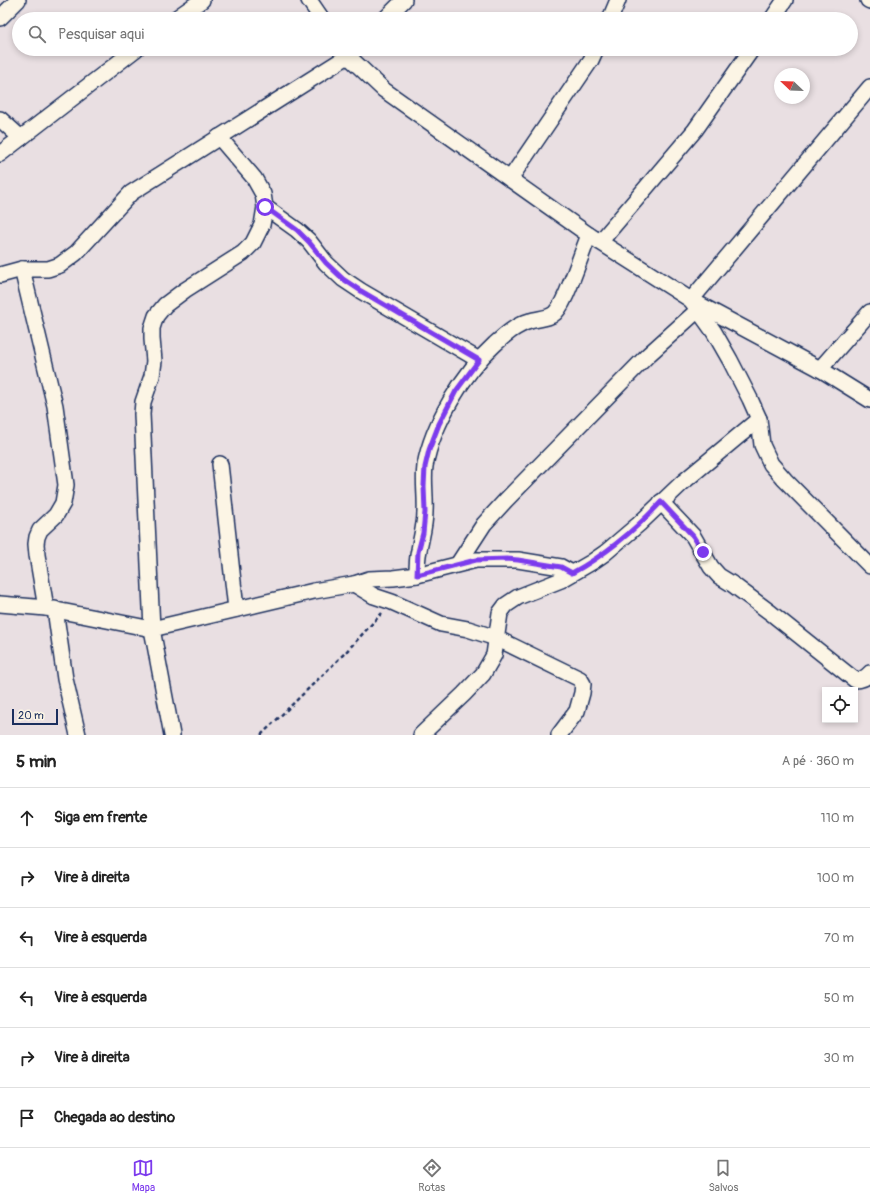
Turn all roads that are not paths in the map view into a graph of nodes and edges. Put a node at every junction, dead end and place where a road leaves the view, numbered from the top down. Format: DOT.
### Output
graph roads {
  1 [pos="18,0"];
  2 [pos="202,0"];
  3 [pos="309,0"];
  4 [pos="404,0"];
  5 [pos="618,0"];
  6 [pos="785,0"];
  7 [pos="185,12"];
  8 [pos="317,12"];
  9 [pos="392,12"];
  10 [pos="613,12"];
  11 [pos="777,12"];
  12 [pos="0,18"];
  13 [pos="127,56"];
  14 [pos="341,56"];
  15 [pos="353,56"];
  16 [pos="592,56"];
  17 [pos="747,56"];
  18 [pos="870,87"];
  19 [pos="0,119"];
  20 [pos="219,137"];
  21 [pos="21,138"];
  22 [pos="0,154"];
  23 [pos="510,179"];
  24 [pos="265,207"];
  25 [pos="595,239"];
  26 [pos="22,269"];
  27 [pos="0,275"];
  28 [pos="695,305"];
  29 [pos="870,312"];
  30 [pos="479,360"];
  31 [pos="820,369"];
  32 [pos="870,400"];
  33 [pos="758,419"];
  34 [pos="220,464"];
  35 [pos="661,502"];
  36 [pos="458,564"];
  37 [pos="870,566"];
  38 [pos="572,573"];
  39 [pos="417,575"];
  40 [pos="354,584"];
  41 [pos="0,604"];
  42 [pos="51,608"];
  43 [pos="236,609"];
  44 [pos="152,629"];
  45 [pos="496,638"];
  46 [pos="870,673"];
  47 [pos="78,735"];
  48 [pos="172,735"];
  49 [pos="421,735"];
  50 [pos="559,735"];
  1 -- 12 [label="street"];
  2 -- 7 [label="street"];
  3 -- 8 [label="street"];
  4 -- 9 [label="street"];
  5 -- 10 [label="street"];
  6 -- 11 [label="street"];
  13 -- 21 [label="street"];
  14 -- 20 [label="street"];
  15 -- 23 [label="street"];
  16 -- 23 [label="street"];
  17 -- 25 [label="street"];
  18 -- 28 [label="street"];
  19 -- 21 [label="street"];
  20 -- 24 [label="street"];
  20 -- 26 [label="street"];
  21 -- 22 [label="street"];
  23 -- 25 [label="street"];
  24 -- 30 [label="street"];
  24 -- 44 [label="street"];
  25 -- 28 [label="street"];
  25 -- 30 [label="street"];
  26 -- 27 [label="street"];
  26 -- 42 [label="street"];
  28 -- 31 [label="street"];
  28 -- 33 [label="street"];
  28 -- 36 [label="street"];
  29 -- 31 [label="street"];
  30 -- 39 [label="street"];
  31 -- 32 [label="street"];
  33 -- 35 [label="street"];
  33 -- 37 [label="street"];
  34 -- 43 [label="street"];
  35 -- 38 [label="street"];
  35 -- 46 [label="street"];
  36 -- 38 [label="street"];
  36 -- 39 [label="street"];
  38 -- 45 [label="street"];
  39 -- 40 [label="street"];
  40 -- 43 [label="street"];
  40 -- 45 [label="street"];
  41 -- 42 [label="street"];
  42 -- 44 [label="street"];
  42 -- 47 [label="street"];
  43 -- 44 [label="street"];
  44 -- 48 [label="street"];
  45 -- 49 [label="street"];
  45 -- 50 [label="street"];
}
